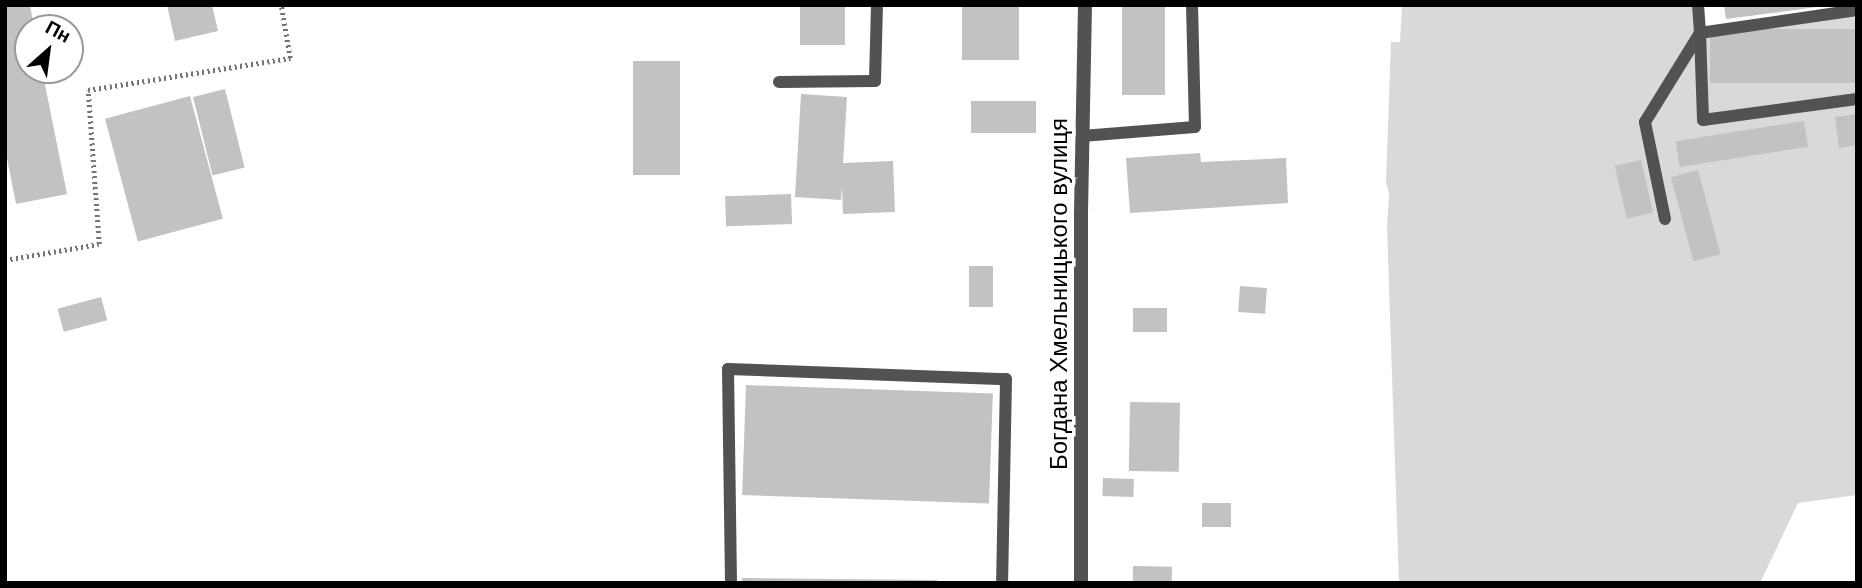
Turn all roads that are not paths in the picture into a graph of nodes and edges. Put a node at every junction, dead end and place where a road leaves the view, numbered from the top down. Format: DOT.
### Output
graph roads {
  1 [pos="877,5"];
  2 [pos="1085,5"];
  3 [pos="1192,5"];
  4 [pos="1698,5"];
  5 [pos="1857,10"];
  6 [pos="1700,33"];
  7 [pos="779,82"];
  8 [pos="1857,99"];
  9 [pos="1082,136"];
  10 [pos="1665,219"];
  11 [pos="730,583"];
  12 [pos="1002,583"];
  13 [pos="1081,583"];
  1 -- 7 [label="lane"];
  2 -- 9 [label="street, Богдана Хмельницького вулиця"];
  3 -- 9 [label="lane"];
  4 -- 6 [label="lane"];
  5 -- 6 [label="lane"];
  6 -- 8 [label="lane"];
  6 -- 10 [label="lane"];
  9 -- 13 [label="street, Богдана Хмельницького вулиця"];
  11 -- 12 [label="lane"];
}
